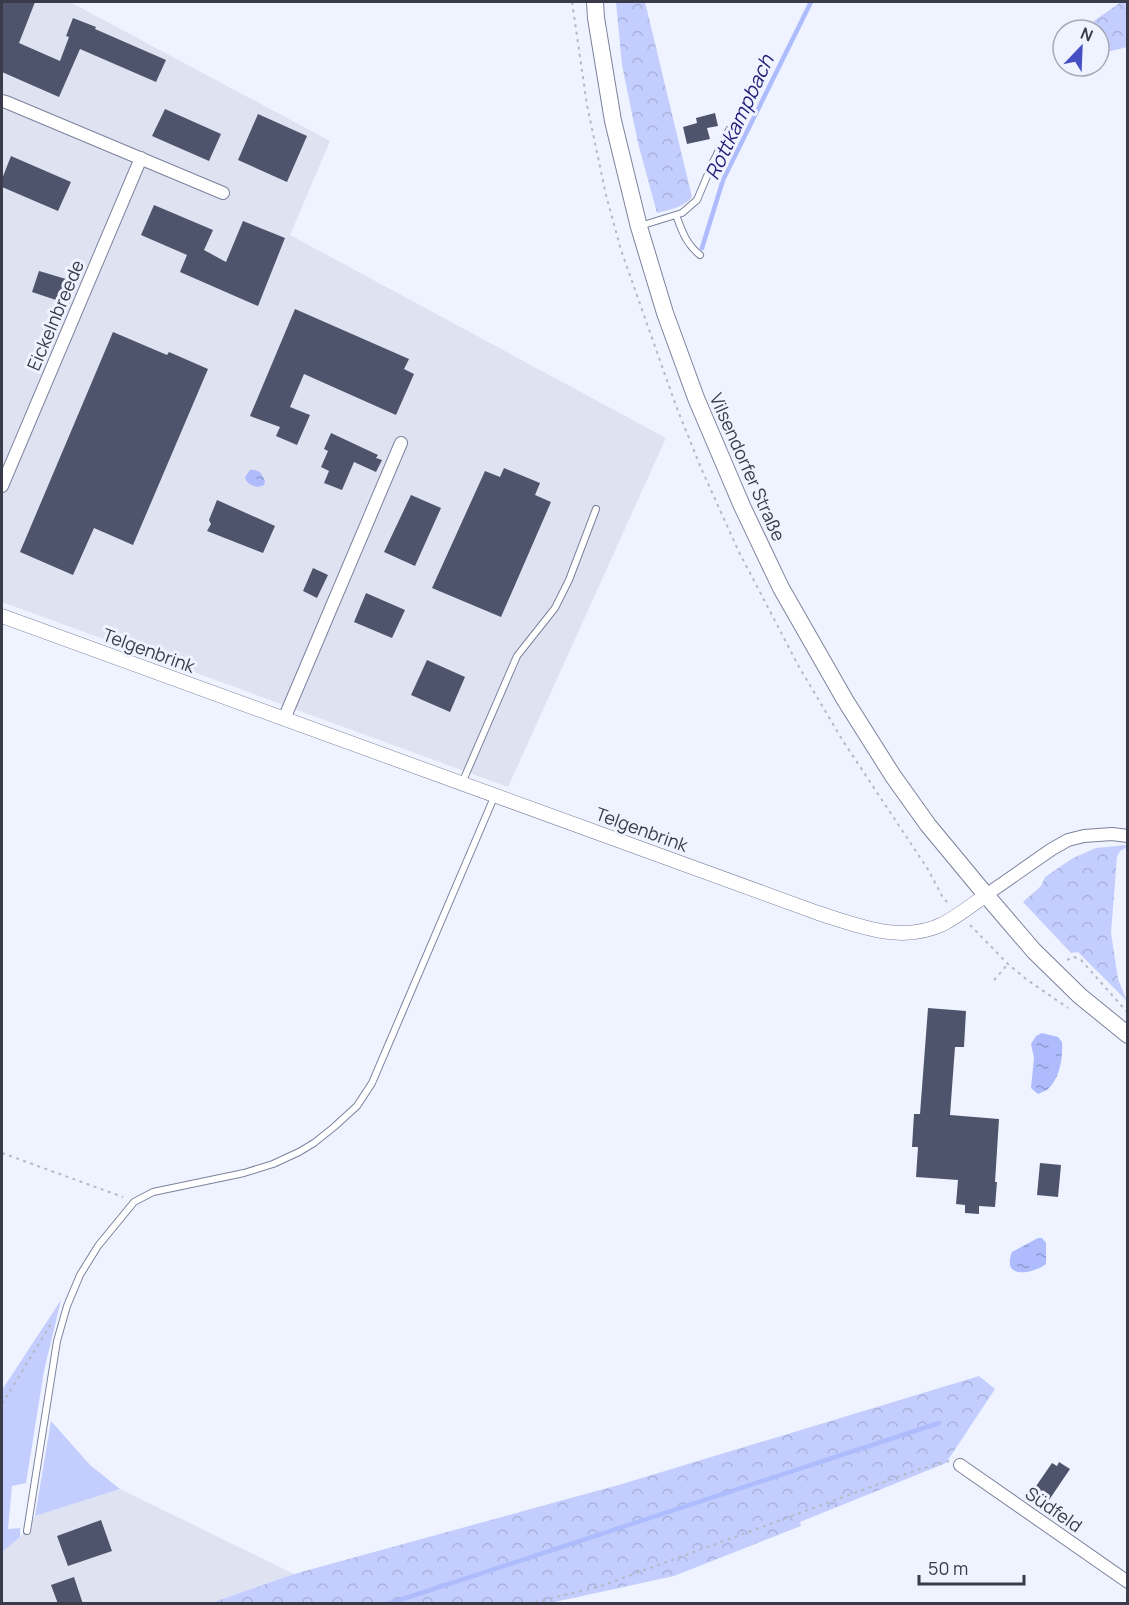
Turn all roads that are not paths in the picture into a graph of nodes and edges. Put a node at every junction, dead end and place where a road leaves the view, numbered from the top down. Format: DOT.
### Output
graph roads {
  1 [pos="595,2"];
  2 [pos="2,101"];
  3 [pos="729,130"];
  4 [pos="141,158"];
  5 [pos="223,193"];
  6 [pos="676,215"];
  7 [pos="639,227"];
  8 [pos="700,255"];
  9 [pos="401,443"];
  10 [pos="2,486"];
  11 [pos="596,508"];
  12 [pos="2,616"];
  13 [pos="284,719"];
  14 [pos="462,783"];
  15 [pos="495,795"];
  16 [pos="1128,836"];
  17 [pos="986,895"];
  18 [pos="1128,1035"];
  19 [pos="960,1465"];
  20 [pos="27,1531"];
  21 [pos="1128,1582"];
  1 -- 7 [label="main road, Vilsendorfer Straße"];
  2 -- 4 [label="street"];
  3 -- 6 [label="lane"];
  4 -- 5 [label="street"];
  4 -- 10 [label="street, Eickelnbreede"];
  6 -- 7 [label="lane"];
  6 -- 8 [label="lane"];
  7 -- 17 [label="main road, Vilsendorfer Straße"];
  9 -- 13 [label="street"];
  11 -- 14 [label="lane"];
  12 -- 13 [label="street, Telgenbrink"];
  13 -- 14 [label="street, Telgenbrink"];
  14 -- 15 [label="street, Telgenbrink"];
  15 -- 17 [label="street, Telgenbrink"];
  15 -- 20 [label="lane"];
  16 -- 17 [label="street"];
  17 -- 18 [label="main road, Vilsendorfer Straße"];
  19 -- 21 [label="street, Südfeld"];
}
